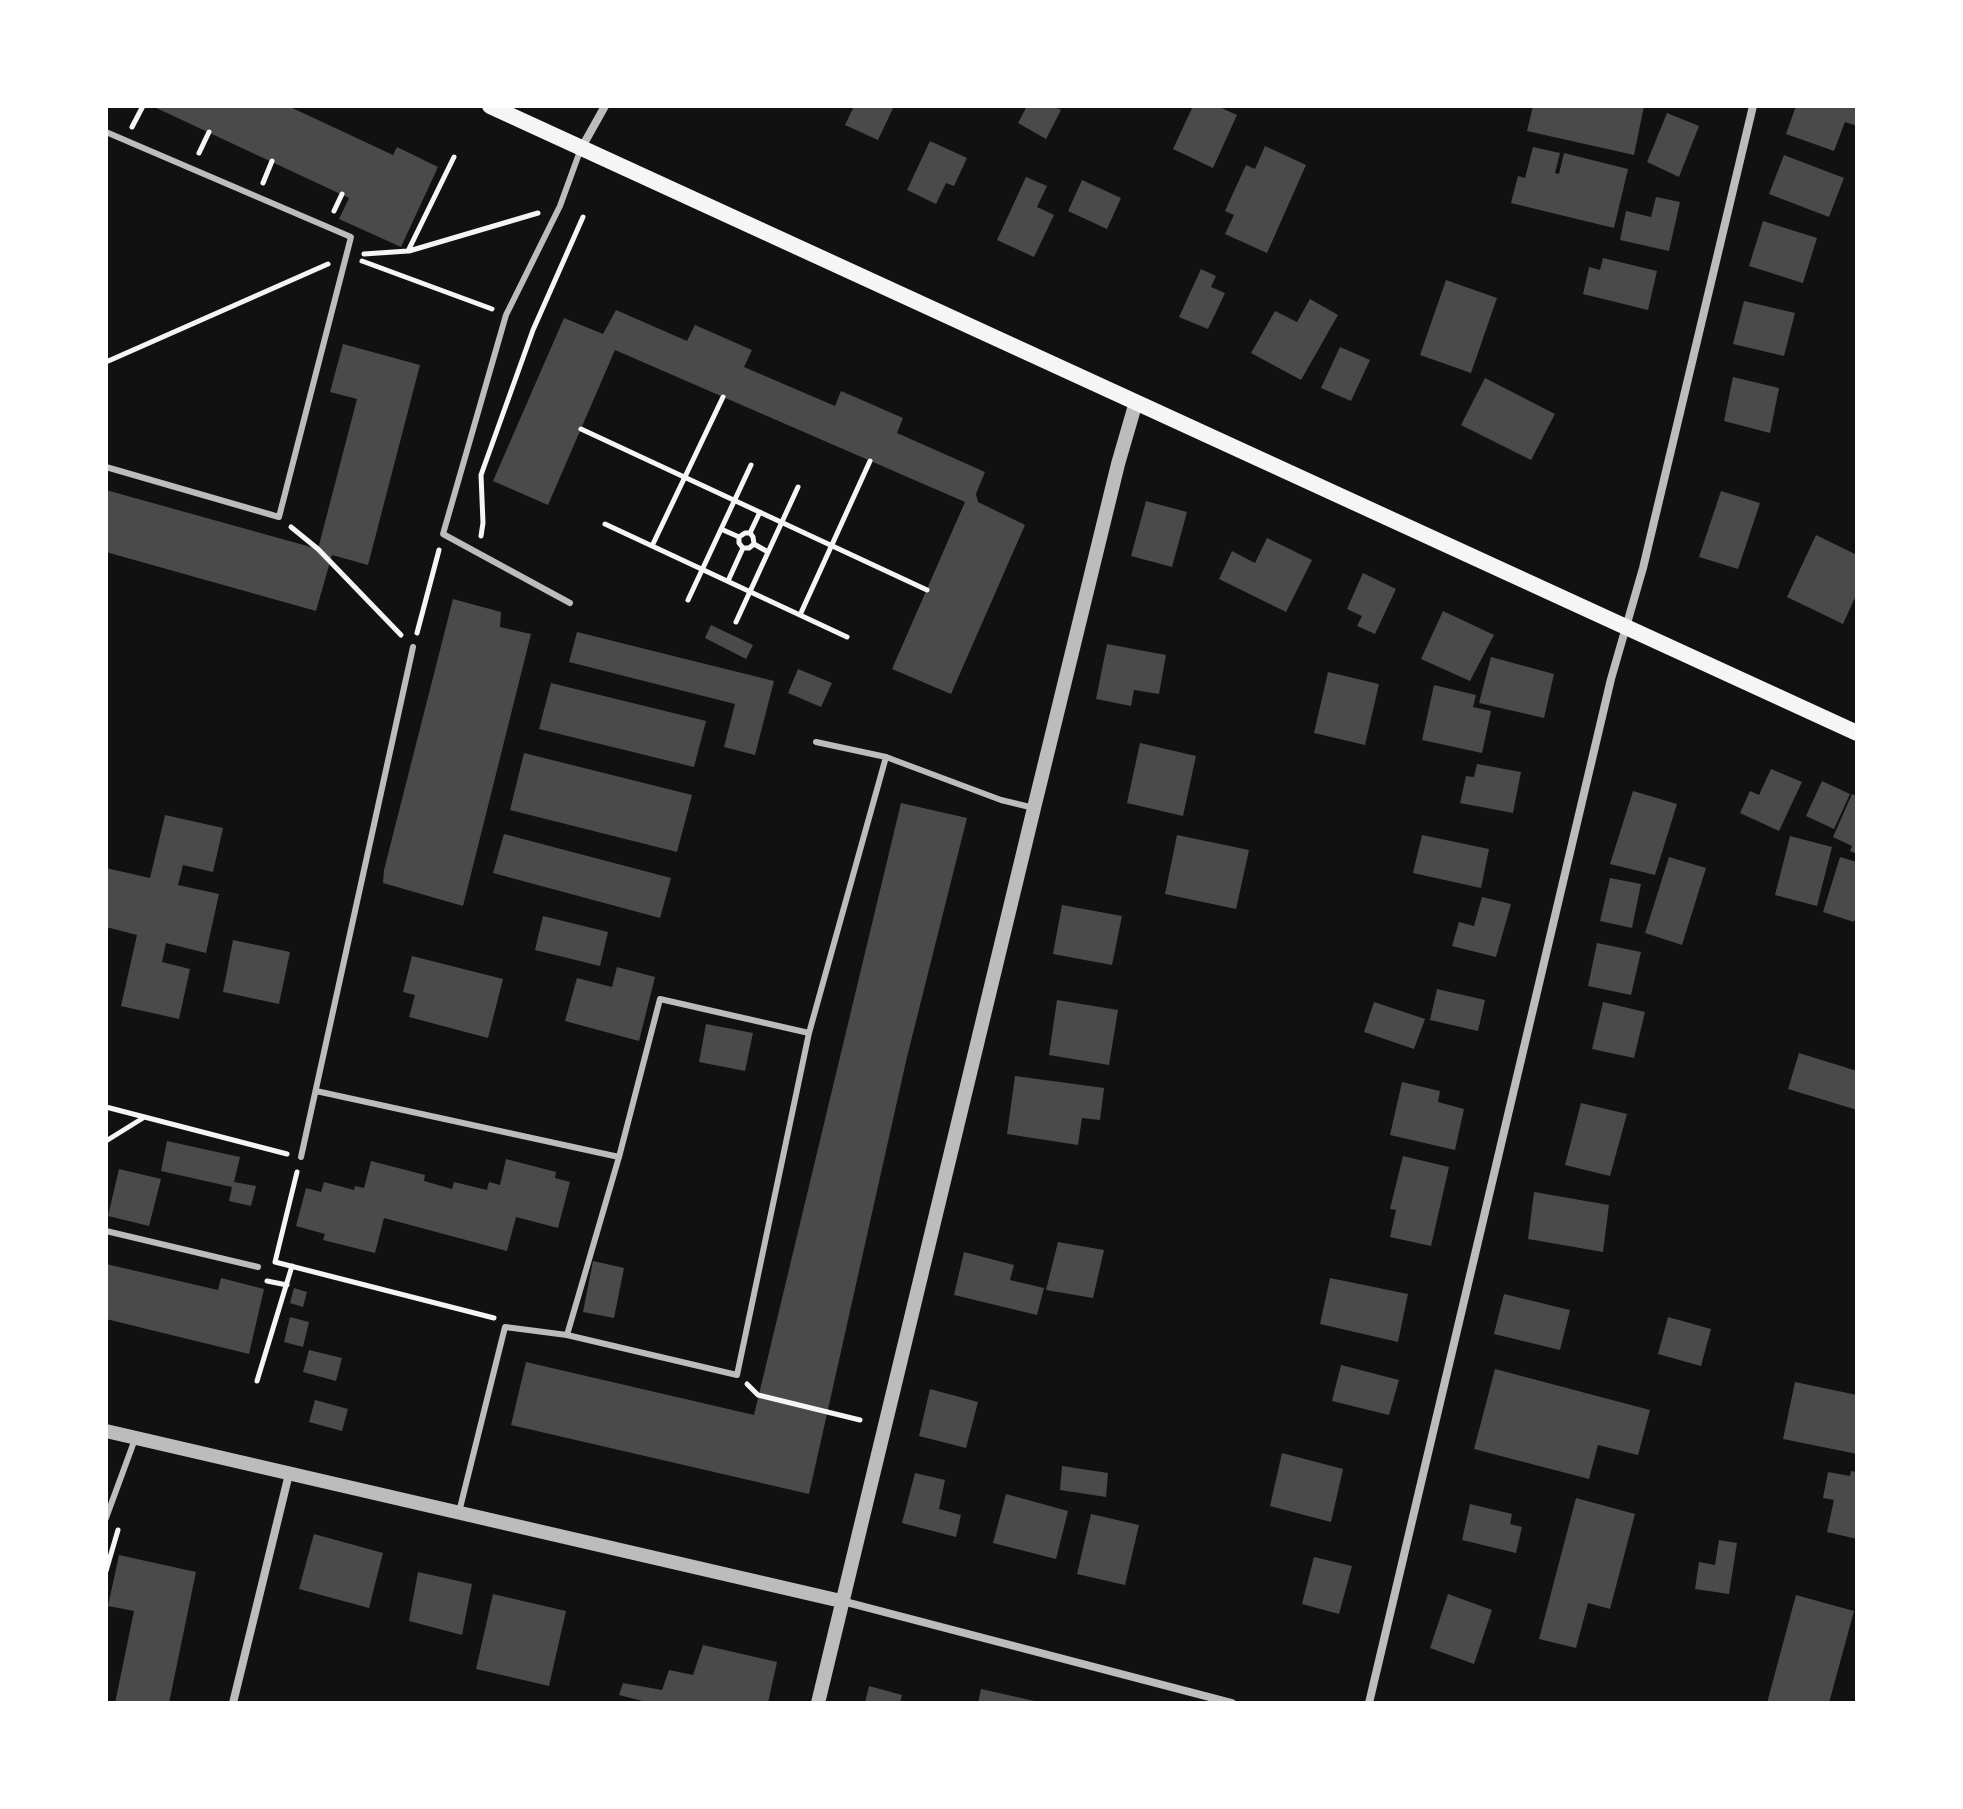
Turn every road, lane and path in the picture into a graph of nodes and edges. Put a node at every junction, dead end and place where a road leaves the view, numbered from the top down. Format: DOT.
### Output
graph roads {
  1 [pos="490,106"];
  2 [pos="605,106"];
  3 [pos="1753,106"];
  4 [pos="106,132"];
  5 [pos="582,148"];
  6 [pos="454,157"];
  7 [pos="560,206"];
  8 [pos="583,217"];
  9 [pos="408,251"];
  10 [pos="347,255"];
  11 [pos="506,315"];
  12 [pos="106,362"];
  13 [pos="723,397"];
  14 [pos="1136,402"];
  15 [pos="581,429"];
  16 [pos="870,461"];
  17 [pos="751,465"];
  18 [pos="106,467"];
  19 [pos="684,478"];
  20 [pos="798,487"];
  21 [pos="734,501"];
  22 [pos="760,512"];
  23 [pos="279,517"];
  24 [pos="782,523"];
  25 [pos="605,524"];
  26 [pos="721,529"];
  27 [pos="750,533"];
  28 [pos="443,534"];
  29 [pos="739,537"];
  30 [pos="754,544"];
  31 [pos="831,545"];
  32 [pos="652,546"];
  33 [pos="743,548"];
  34 [pos="477,552"];
  35 [pos="768,552"];
  36 [pos="702,569"];
  37 [pos="728,581"];
  38 [pos="927,590"];
  39 [pos="750,591"];
  40 [pos="688,600"];
  41 [pos="570,603"];
  42 [pos="800,615"];
  43 [pos="736,622"];
  44 [pos="1627,627"];
  45 [pos="847,637"];
  46 [pos="413,647"];
  47 [pos="1857,733"];
  48 [pos="816,742"];
  49 [pos="886,757"];
  50 [pos="1034,808"];
  51 [pos="809,1033"];
  52 [pos="316,1091"];
  53 [pos="106,1107"];
  54 [pos="144,1117"];
  55 [pos="106,1141"];
  56 [pos="301,1157"];
  57 [pos="619,1157"];
  58 [pos="106,1231"];
  59 [pos="292,1266"];
  60 [pos="258,1267"];
  61 [pos="505,1327"];
  62 [pos="567,1335"];
  63 [pos="737,1375"];
  64 [pos="257,1381"];
  65 [pos="860,1420"];
  66 [pos="106,1431"];
  67 [pos="135,1439"];
  68 [pos="289,1474"];
  69 [pos="459,1513"];
  70 [pos="106,1518"];
  71 [pos="841,1601"];
  72 [pos="233,1703"];
  73 [pos="818,1703"];
  74 [pos="1232,1703"];
  75 [pos="1369,1703"];
  1 -- 5 [label="main road"];
  2 -- 5 [label="street"];
  3 -- 44 [label="street"];
  4 -- 10 [label="lane"];
  5 -- 7 [label="lane"];
  5 -- 14 [label="main road"];
  6 -- 9 [label="path"];
  7 -- 9 [label="path"];
  7 -- 11 [label="lane"];
  8 -- 34 [label="path"];
  9 -- 10 [label="path"];
  10 -- 11 [label="path"];
  10 -- 12 [label="path"];
  10 -- 23 [label="lane"];
  11 -- 28 [label="lane"];
  13 -- 19 [label="path"];
  14 -- 44 [label="main road"];
  14 -- 50 [label="street"];
  15 -- 19 [label="path"];
  16 -- 31 [label="path"];
  17 -- 21 [label="path"];
  18 -- 23 [label="lane"];
  19 -- 21 [label="path"];
  19 -- 32 [label="path"];
  20 -- 24 [label="path"];
  21 -- 22 [label="path"];
  21 -- 26 [label="path"];
  22 -- 24 [label="path"];
  22 -- 27 [label="path"];
  23 -- 46 [label="path"];
  24 -- 31 [label="path"];
  24 -- 35 [label="path"];
  25 -- 32 [label="path"];
  26 -- 29 [label="path"];
  26 -- 36 [label="path"];
  27 -- 29 [label="path"];
  27 -- 30 [label="path"];
  28 -- 34 [label="lane"];
  28 -- 46 [label="path"];
  29 -- 33 [label="path"];
  30 -- 33 [label="path"];
  30 -- 35 [label="path"];
  31 -- 38 [label="path"];
  31 -- 42 [label="path"];
  32 -- 36 [label="path"];
  33 -- 37 [label="path"];
  34 -- 41 [label="lane"];
  35 -- 39 [label="path"];
  36 -- 37 [label="path"];
  36 -- 40 [label="path"];
  37 -- 39 [label="path"];
  39 -- 42 [label="path"];
  39 -- 43 [label="path"];
  42 -- 45 [label="path"];
  44 -- 47 [label="main road"];
  44 -- 75 [label="street"];
  46 -- 52 [label="lane"];
  48 -- 49 [label="lane"];
  49 -- 50 [label="lane"];
  49 -- 51 [label="lane"];
  50 -- 71 [label="street"];
  51 -- 57 [label="lane"];
  51 -- 63 [label="lane"];
  52 -- 56 [label="lane"];
  52 -- 57 [label="lane"];
  53 -- 54 [label="path"];
  54 -- 55 [label="path"];
  54 -- 56 [label="path"];
  56 -- 59 [label="path"];
  57 -- 62 [label="lane"];
  58 -- 60 [label="lane"];
  59 -- 61 [label="path"];
  59 -- 64 [label="path"];
  61 -- 62 [label="lane"];
  61 -- 69 [label="lane"];
  62 -- 63 [label="lane"];
  63 -- 65 [label="path"];
  66 -- 67 [label="street"];
  67 -- 68 [label="street"];
  67 -- 70 [label="lane"];
  68 -- 69 [label="street"];
  68 -- 72 [label="street"];
  69 -- 71 [label="street"];
  71 -- 73 [label="street"];
  71 -- 74 [label="street"];
}
